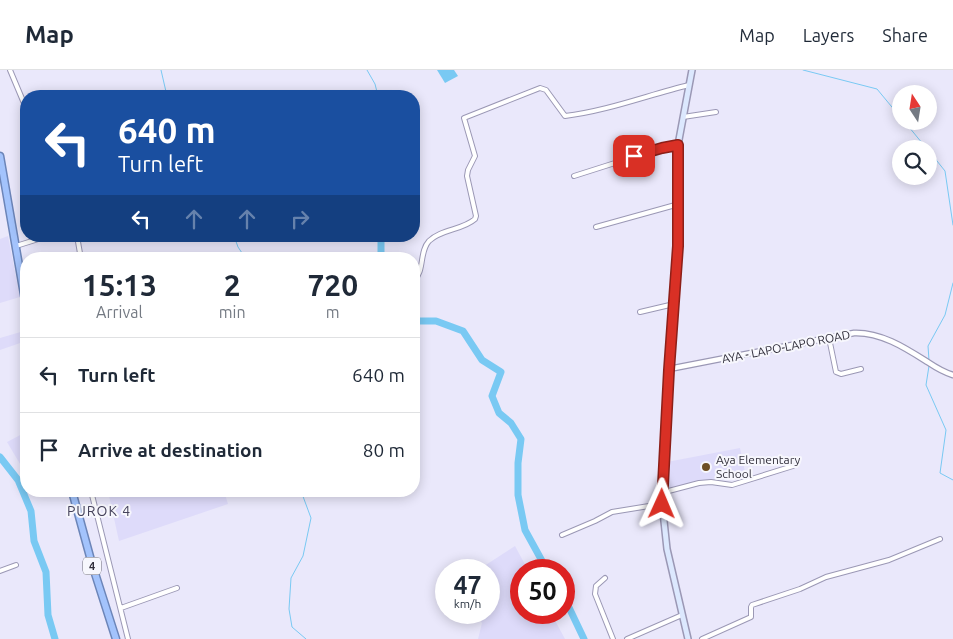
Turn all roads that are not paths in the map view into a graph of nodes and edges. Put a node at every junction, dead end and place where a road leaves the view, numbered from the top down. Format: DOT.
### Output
graph roads {
  1 [pos="10,70"];
  2 [pos="692,70"];
  3 [pos="689,85"];
  4 [pos="20,94"];
  5 [pos="716,112"];
  6 [pos="682,117"];
  7 [pos="678,145"];
  8 [pos="0,156"];
  9 [pos="574,176"];
  10 [pos="679,204"];
  11 [pos="596,227"];
  12 [pos="29,242"];
  13 [pos="16,246"];
  14 [pos="20,270"];
  15 [pos="420,272"];
  16 [pos="674,304"];
  17 [pos="640,312"];
  18 [pos="828,338"];
  19 [pos="861,369"];
  20 [pos="669,370"];
  21 [pos="953,375"];
  22 [pos="794,466"];
  23 [pos="662,493"];
  24 [pos="73,497"];
  25 [pos="93,497"];
  26 [pos="662,506"];
  27 [pos="562,535"];
  28 [pos="940,539"];
  29 [pos="16,565"];
  30 [pos="0,571"];
  31 [pos="605,578"];
  32 [pos="177,588"];
  33 [pos="121,608"];
  34 [pos="682,615"];
  35 [pos="116,639"];
  36 [pos="128,639"];
  37 [pos="613,639"];
  38 [pos="627,639"];
  39 [pos="688,639"];
  40 [pos="702,639"];
  1 -- 4 [label="street"];
  2 -- 3 [label="main road"];
  3 -- 6 [label="main road"];
  3 -- 15 [label="street"];
  5 -- 6 [label="street"];
  6 -- 7 [label="main road"];
  7 -- 9 [label="street"];
  7 -- 10 [label="main road"];
  8 -- 13 [label="highway"];
  10 -- 11 [label="street"];
  10 -- 16 [label="main road"];
  12 -- 13 [label="street"];
  13 -- 14 [label="highway"];
  16 -- 17 [label="street"];
  16 -- 20 [label="main road"];
  18 -- 19 [label="street"];
  18 -- 20 [label="street, AYA - LAPO-LAPO ROAD"];
  18 -- 21 [label="street, AYA - LAPO-LAPO ROAD"];
  20 -- 23 [label="main road"];
  22 -- 23 [label="street"];
  23 -- 26 [label="main road"];
  24 -- 35 [label="highway, 4"];
  25 -- 33 [label="street"];
  26 -- 27 [label="street"];
  26 -- 34 [label="main road"];
  28 -- 40 [label="street"];
  29 -- 30 [label="street"];
  31 -- 37 [label="street"];
  32 -- 33 [label="street"];
  33 -- 36 [label="street"];
  34 -- 38 [label="street"];
  34 -- 39 [label="main road"];
}
